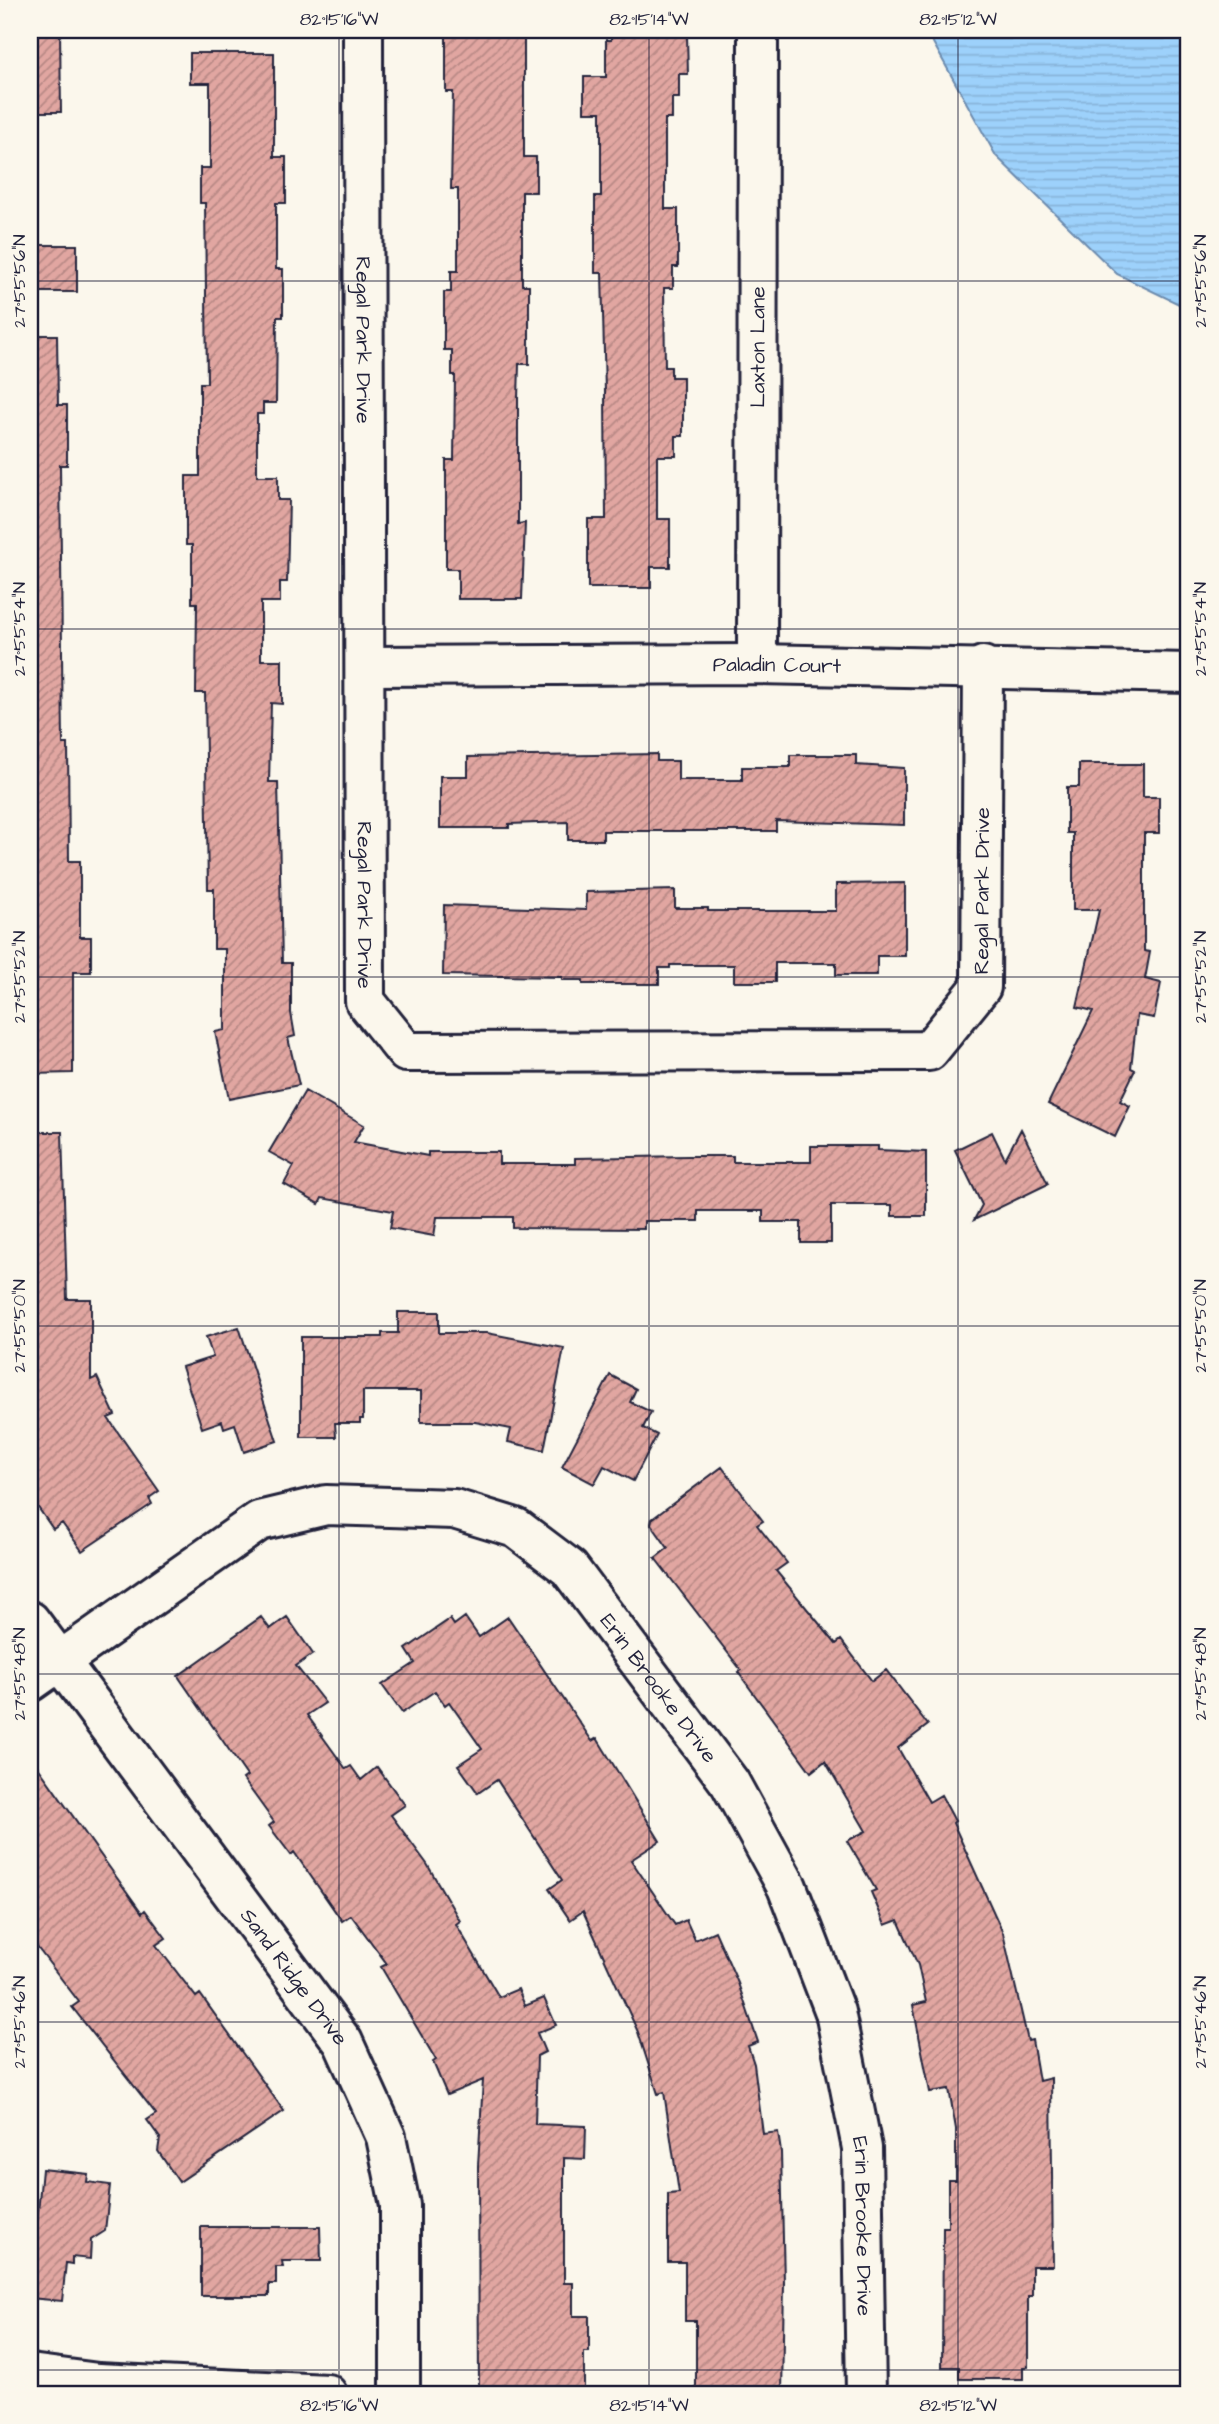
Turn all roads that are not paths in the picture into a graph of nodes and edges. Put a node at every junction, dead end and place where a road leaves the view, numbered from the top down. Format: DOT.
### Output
graph roads {
  1 [pos="363,30"];
  2 [pos="758,30"];
  3 [pos="757,664"];
  4 [pos="366,666"];
  5 [pos="983,666"];
  6 [pos="1189,673"];
  7 [pos="30,1621"];
  8 [pos="44,1672"];
  9 [pos="30,2374"];
  10 [pos="327,2394"];
  11 [pos="400,2394"];
  12 [pos="866,2394"];
  1 -- 4 [label="street, Regal Park Drive"];
  2 -- 3 [label="street, Laxton Lane"];
  3 -- 4 [label="street, Paladin Court"];
  3 -- 5 [label="street, Paladin Court"];
  4 -- 5 [label="street, Regal Park Drive"];
  5 -- 6 [label="street, Paladin Court"];
  7 -- 8 [label="street, Sand Ridge Drive"];
  8 -- 11 [label="street, Sand Ridge Drive"];
  8 -- 12 [label="street, Erin Brooke Drive"];
  9 -- 10 [label="street"];
}
